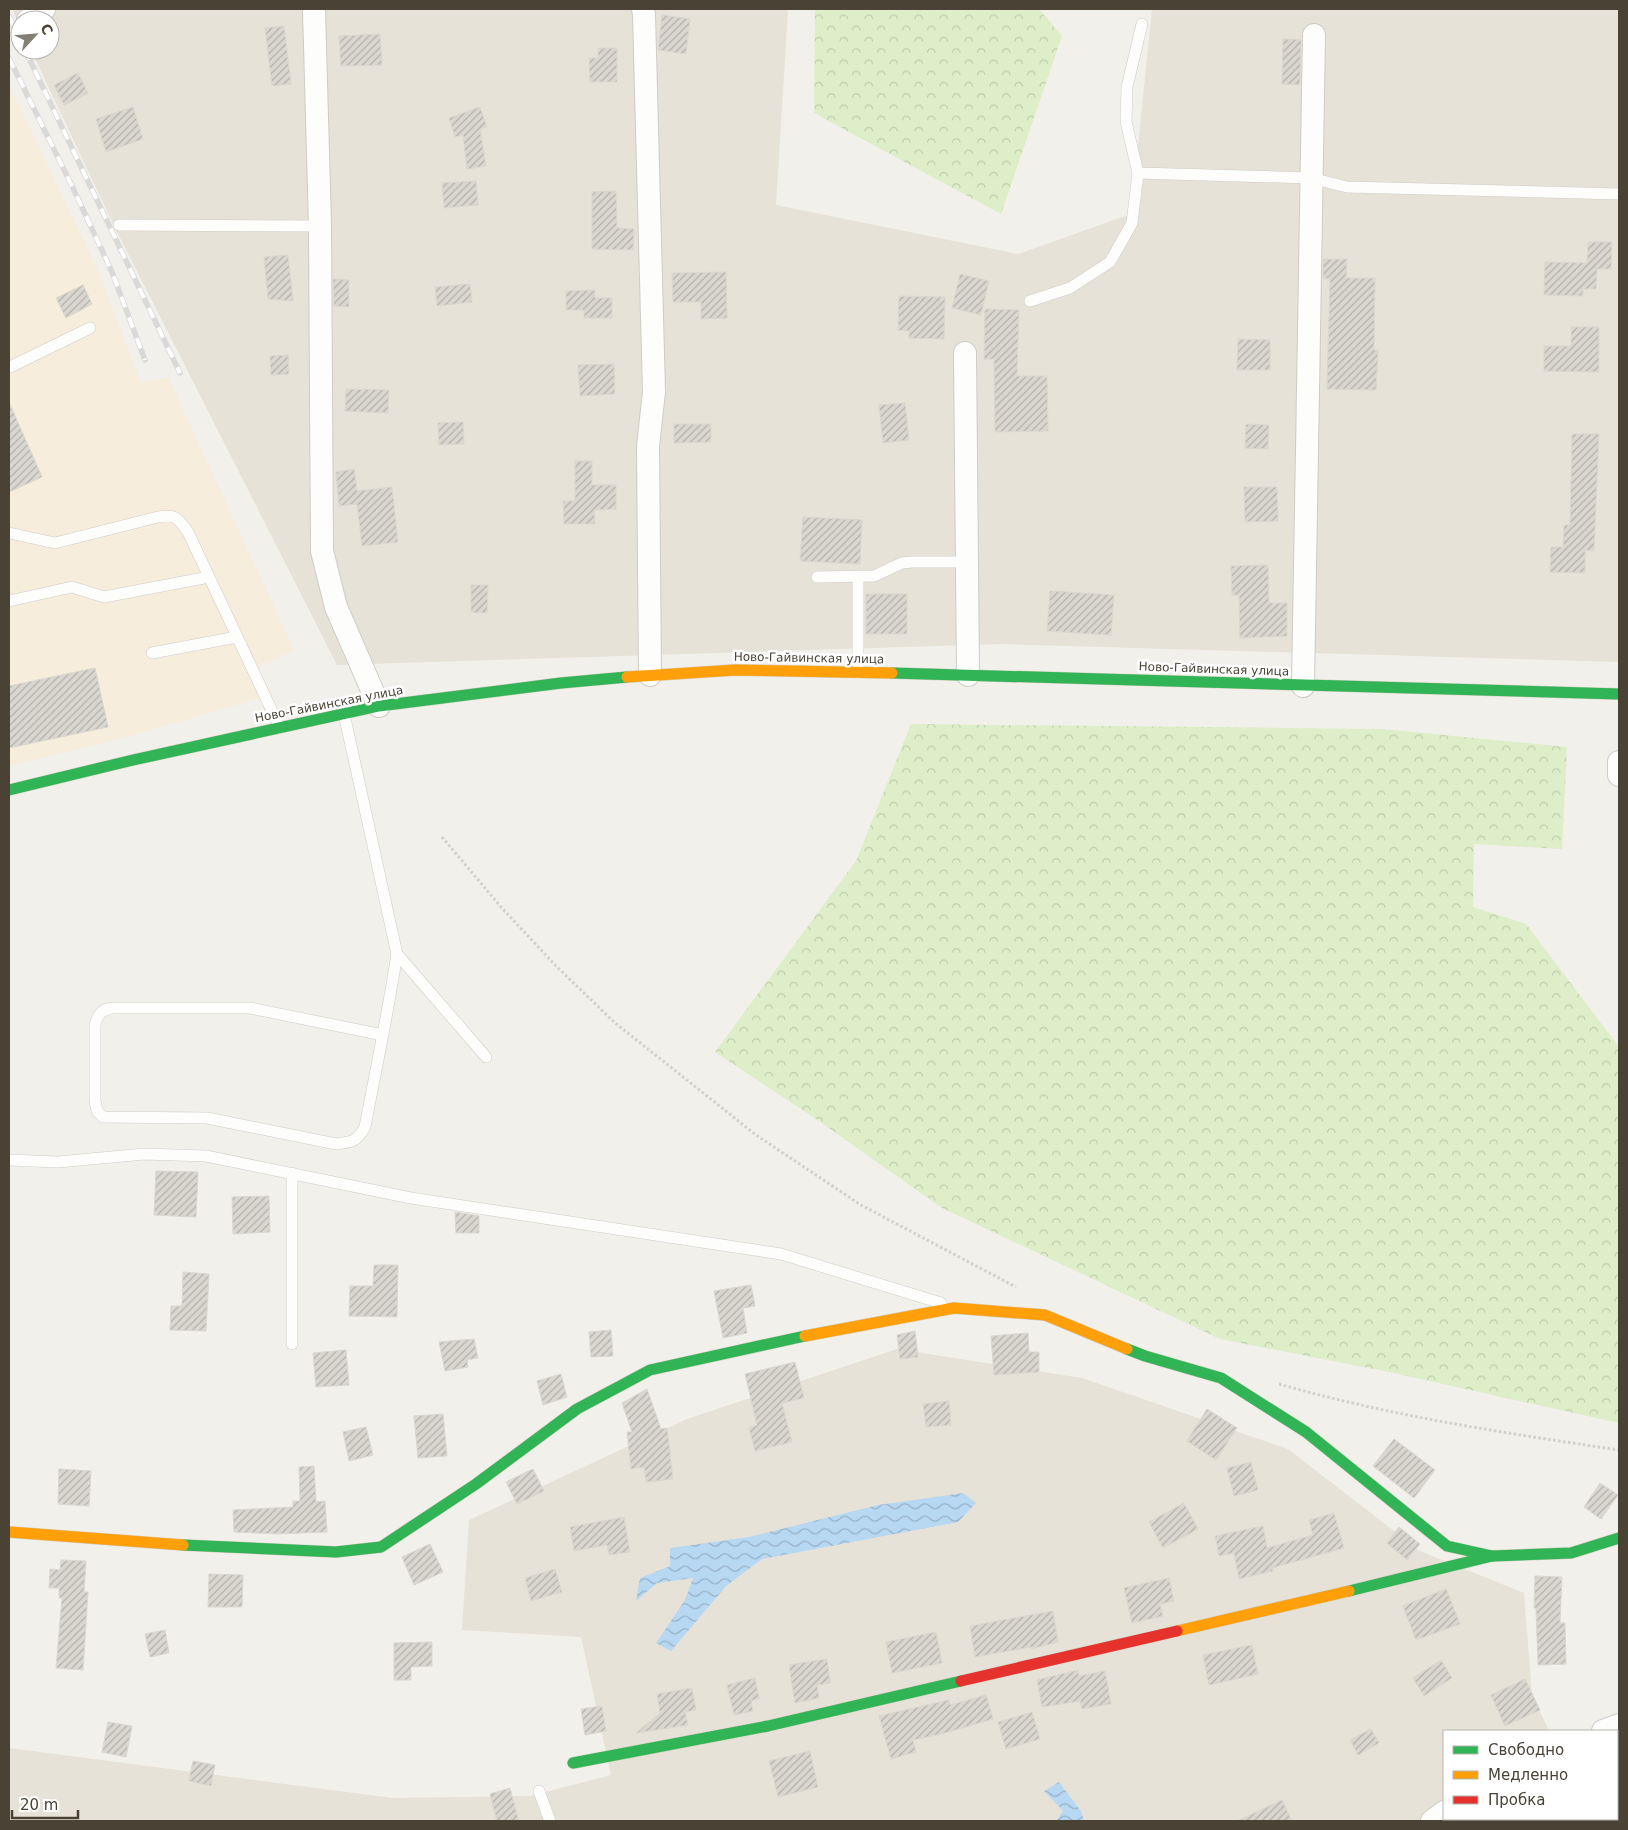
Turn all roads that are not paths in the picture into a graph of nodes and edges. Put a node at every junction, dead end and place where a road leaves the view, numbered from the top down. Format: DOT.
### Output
graph roads {
  1 [pos="314,9"];
  2 [pos="643,9"];
  3 [pos="1142,24"];
  4 [pos="1314,35"];
  5 [pos="1138,173"];
  6 [pos="1312,178"];
  7 [pos="1619,194"];
  8 [pos="119,226"];
  9 [pos="320,226"];
  10 [pos="1030,301"];
  11 [pos="90,328"];
  12 [pos="965,353"];
  13 [pos="9,367"];
  14 [pos="9,533"];
  15 [pos="967,562"];
  16 [pos="817,577"];
  17 [pos="209,578"];
  18 [pos="858,578"];
  19 [pos="9,601"];
  20 [pos="238,637"];
  21 [pos="152,653"];
  22 [pos="858,672"];
  23 [pos="650,675"];
  24 [pos="968,675"];
  25 [pos="1304,686"];
  26 [pos="1619,694"];
  27 [pos="379,706"];
  28 [pos="344,714"];
  29 [pos="280,728"];
  30 [pos="1619,762"];
  31 [pos="1619,775"];
  32 [pos="9,790"];
  33 [pos="397,954"];
  34 [pos="383,1035"];
  35 [pos="486,1057"];
  36 [pos="9,1160"];
  37 [pos="292,1173"];
  38 [pos="954,1308"];
  39 [pos="292,1344"];
  40 [pos="9,1532"];
  41 [pos="1619,1538"];
  42 [pos="1492,1556"];
  43 [pos="1619,1725"];
  44 [pos="1606,1730"];
  45 [pos="1619,1749"];
  46 [pos="572,1763"];
  47 [pos="1618,1766"];
  48 [pos="539,1791"];
  49 [pos="1443,1813"];
  50 [pos="550,1821"];
  51 [pos="1432,1821"];
  1 -- 9 [label="street"];
  2 -- 23 [label="street"];
  3 -- 5 [label="lane"];
  4 -- 6 [label="street"];
  5 -- 6 [label="lane"];
  5 -- 10 [label="lane"];
  6 -- 7 [label="lane"];
  6 -- 25 [label="street"];
  8 -- 9 [label="lane"];
  9 -- 27 [label="street"];
  11 -- 13 [label="lane"];
  12 -- 15 [label="street"];
  14 -- 17 [label="lane"];
  15 -- 18 [label="lane"];
  15 -- 24 [label="street"];
  16 -- 18 [label="lane"];
  17 -- 19 [label="lane"];
  17 -- 20 [label="lane"];
  18 -- 22 [label="lane"];
  20 -- 21 [label="lane"];
  20 -- 29 [label="lane"];
  22 -- 23 [label="street, Ново-Гайвинская улица"];
  22 -- 24 [label="street, Ново-Гайвинская улица"];
  23 -- 27 [label="street, Ново-Гайвинская улица"];
  24 -- 25 [label="street, Ново-Гайвинская улица"];
  25 -- 26 [label="street, Ново-Гайвинская улица"];
  27 -- 28 [label="street, Ново-Гайвинская улица"];
  28 -- 29 [label="street, Ново-Гайвинская улица"];
  28 -- 33 [label="lane"];
  29 -- 32 [label="street, Ново-Гайвинская улица"];
  30 -- 31 [label="street"];
  33 -- 34 [label="lane"];
  33 -- 35 [label="lane"];
  34 -- 34 [label="lane"];
  36 -- 37 [label="lane"];
  37 -- 38 [label="lane"];
  37 -- 39 [label="lane"];
  38 -- 40 [label="street"];
  38 -- 42 [label="street"];
  41 -- 42 [label="street"];
  42 -- 46 [label="street"];
  43 -- 44 [label="street"];
  45 -- 47 [label="street"];
  48 -- 50 [label="lane"];
  49 -- 51 [label="street"];
}
